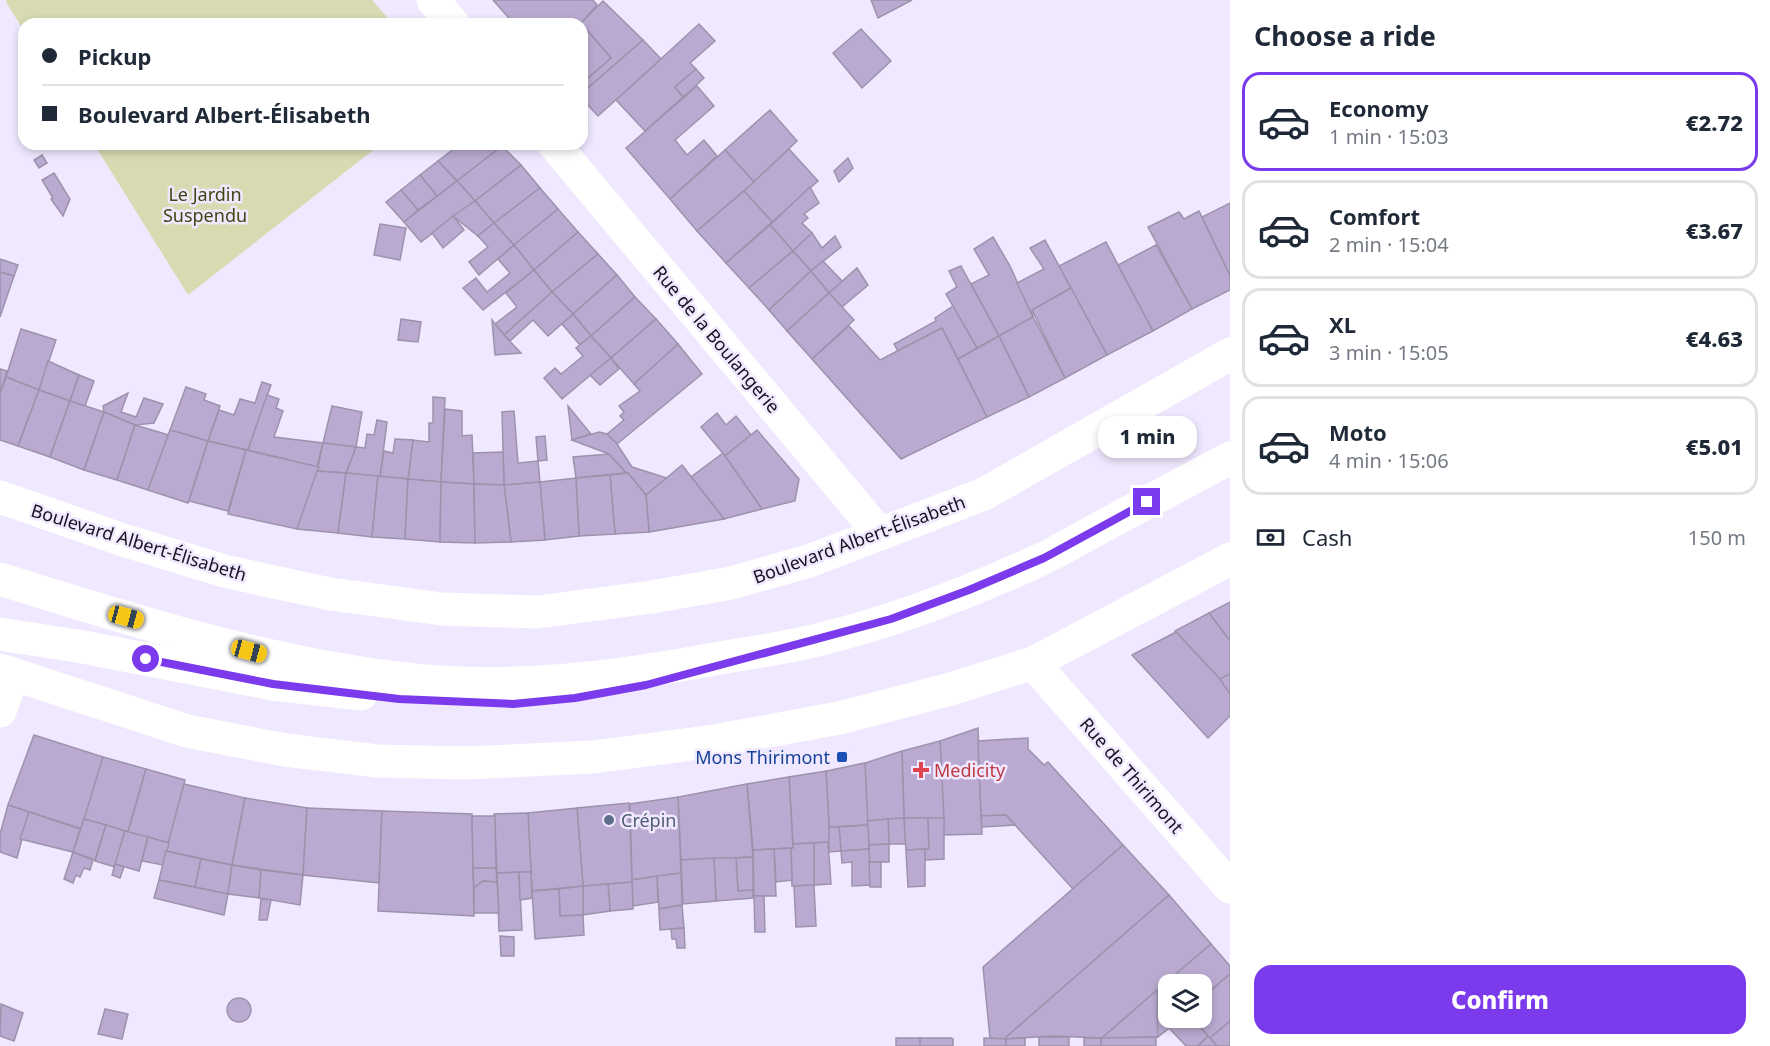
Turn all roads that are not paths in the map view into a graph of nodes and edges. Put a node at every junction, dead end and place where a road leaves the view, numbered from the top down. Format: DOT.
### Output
graph roads {
  1 [pos="433,0"];
  2 [pos="448,18"];
  3 [pos="559,150"];
  4 [pos="1230,354"];
  5 [pos="1230,458"];
  6 [pos="0,497"];
  7 [pos="880,534"];
  8 [pos="1230,559"];
  9 [pos="0,579"];
  10 [pos="0,634"];
  11 [pos="817,640"];
  12 [pos="1033,663"];
  13 [pos="6,673"];
  14 [pos="0,711"];
  15 [pos="1230,887"];
  1 -- 2 [label="main road"];
  3 -- 7 [label="main road, Rue de la Boulangerie"];
  4 -- 7 [label="main road, Boulevard Albert-Élisabeth"];
  5 -- 11 [label="main road"];
  6 -- 7 [label="main road, Boulevard Albert-Élisabeth"];
  8 -- 12 [label="main road"];
  9 -- 11 [label="main road"];
  10 -- 11 [label="main road"];
  12 -- 13 [label="main road"];
  12 -- 15 [label="main road, Rue de Thirimont"];
  13 -- 14 [label="main road"];
}
